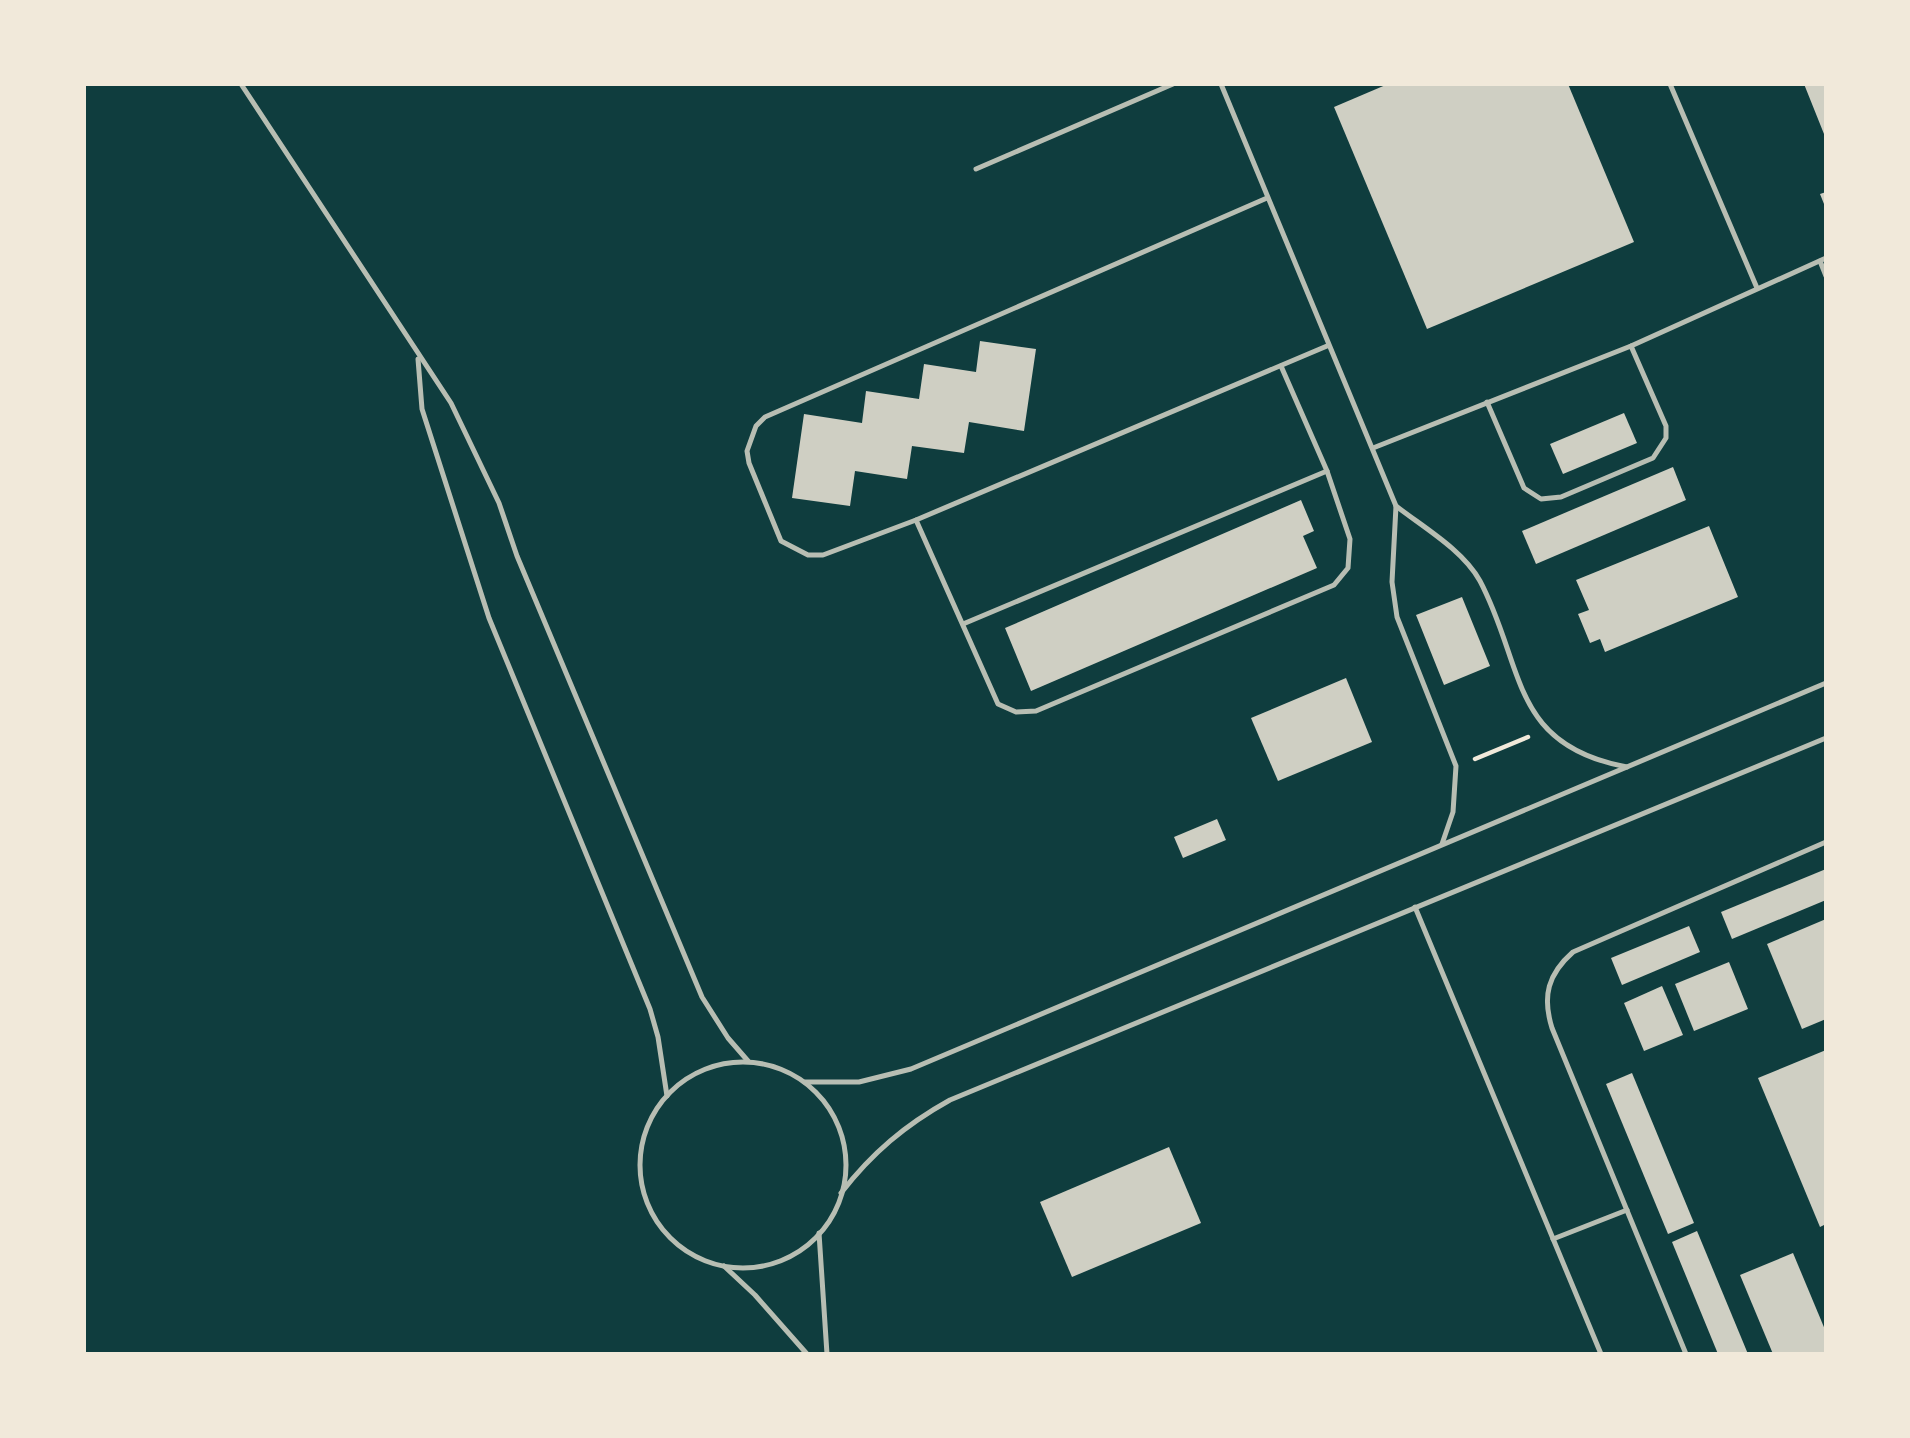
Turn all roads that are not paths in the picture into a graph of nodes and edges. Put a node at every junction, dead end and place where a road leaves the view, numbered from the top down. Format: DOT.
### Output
graph roads {
  1 [pos="241,84"];
  2 [pos="1173,84"];
  3 [pos="1221,84"];
  4 [pos="1670,84"];
  5 [pos="976,169"];
  6 [pos="1267,198"];
  7 [pos="1823,260"];
  8 [pos="1826,276"];
  9 [pos="1757,288"];
  10 [pos="1327,346"];
  11 [pos="1630,346"];
  12 [pos="417,356"];
  13 [pos="1280,366"];
  14 [pos="1487,402"];
  15 [pos="1373,448"];
  16 [pos="1326,471"];
  17 [pos="1396,506"];
  18 [pos="916,520"];
  19 [pos="963,624"];
  20 [pos="1826,683"];
  21 [pos="1826,738"];
  22 [pos="1626,768"];
  23 [pos="1826,842"];
  24 [pos="1442,845"];
  25 [pos="1415,907"];
  26 [pos="748,1061"];
  27 [pos="805,1083"];
  28 [pos="667,1096"];
  29 [pos="841,1193"];
  30 [pos="1627,1210"];
  31 [pos="819,1233"];
  32 [pos="1553,1239"];
  33 [pos="724,1266"];
  34 [pos="807,1354"];
  35 [pos="827,1354"];
  36 [pos="1601,1354"];
  37 [pos="1686,1354"];
  1 -- 12 [label="lane"];
  2 -- 5 [label="lane"];
  3 -- 6 [label="lane"];
  4 -- 9 [label="lane"];
  6 -- 10 [label="lane"];
  6 -- 18 [label="lane"];
  7 -- 8 [label="lane"];
  7 -- 9 [label="lane"];
  9 -- 11 [label="lane"];
  10 -- 13 [label="lane"];
  10 -- 15 [label="lane"];
  11 -- 14 [label="lane"];
  11 -- 14 [label="lane"];
  12 -- 26 [label="lane"];
  12 -- 28 [label="lane"];
  13 -- 16 [label="lane"];
  13 -- 18 [label="lane"];
  14 -- 15 [label="lane"];
  15 -- 17 [label="lane"];
  16 -- 19 [label="lane"];
  16 -- 19 [label="lane"];
  17 -- 22 [label="lane"];
  17 -- 24 [label="lane"];
  18 -- 19 [label="lane"];
  20 -- 22 [label="lane"];
  21 -- 25 [label="lane"];
  22 -- 24 [label="lane"];
  23 -- 30 [label="lane"];
  24 -- 27 [label="lane"];
  25 -- 29 [label="lane"];
  25 -- 32 [label="lane"];
  26 -- 27 [label="lane"];
  26 -- 28 [label="lane"];
  27 -- 29 [label="lane"];
  28 -- 33 [label="lane"];
  29 -- 31 [label="lane"];
  30 -- 32 [label="lane"];
  30 -- 37 [label="lane"];
  31 -- 33 [label="lane"];
  31 -- 35 [label="lane"];
  32 -- 36 [label="lane"];
  33 -- 34 [label="lane"];
}
